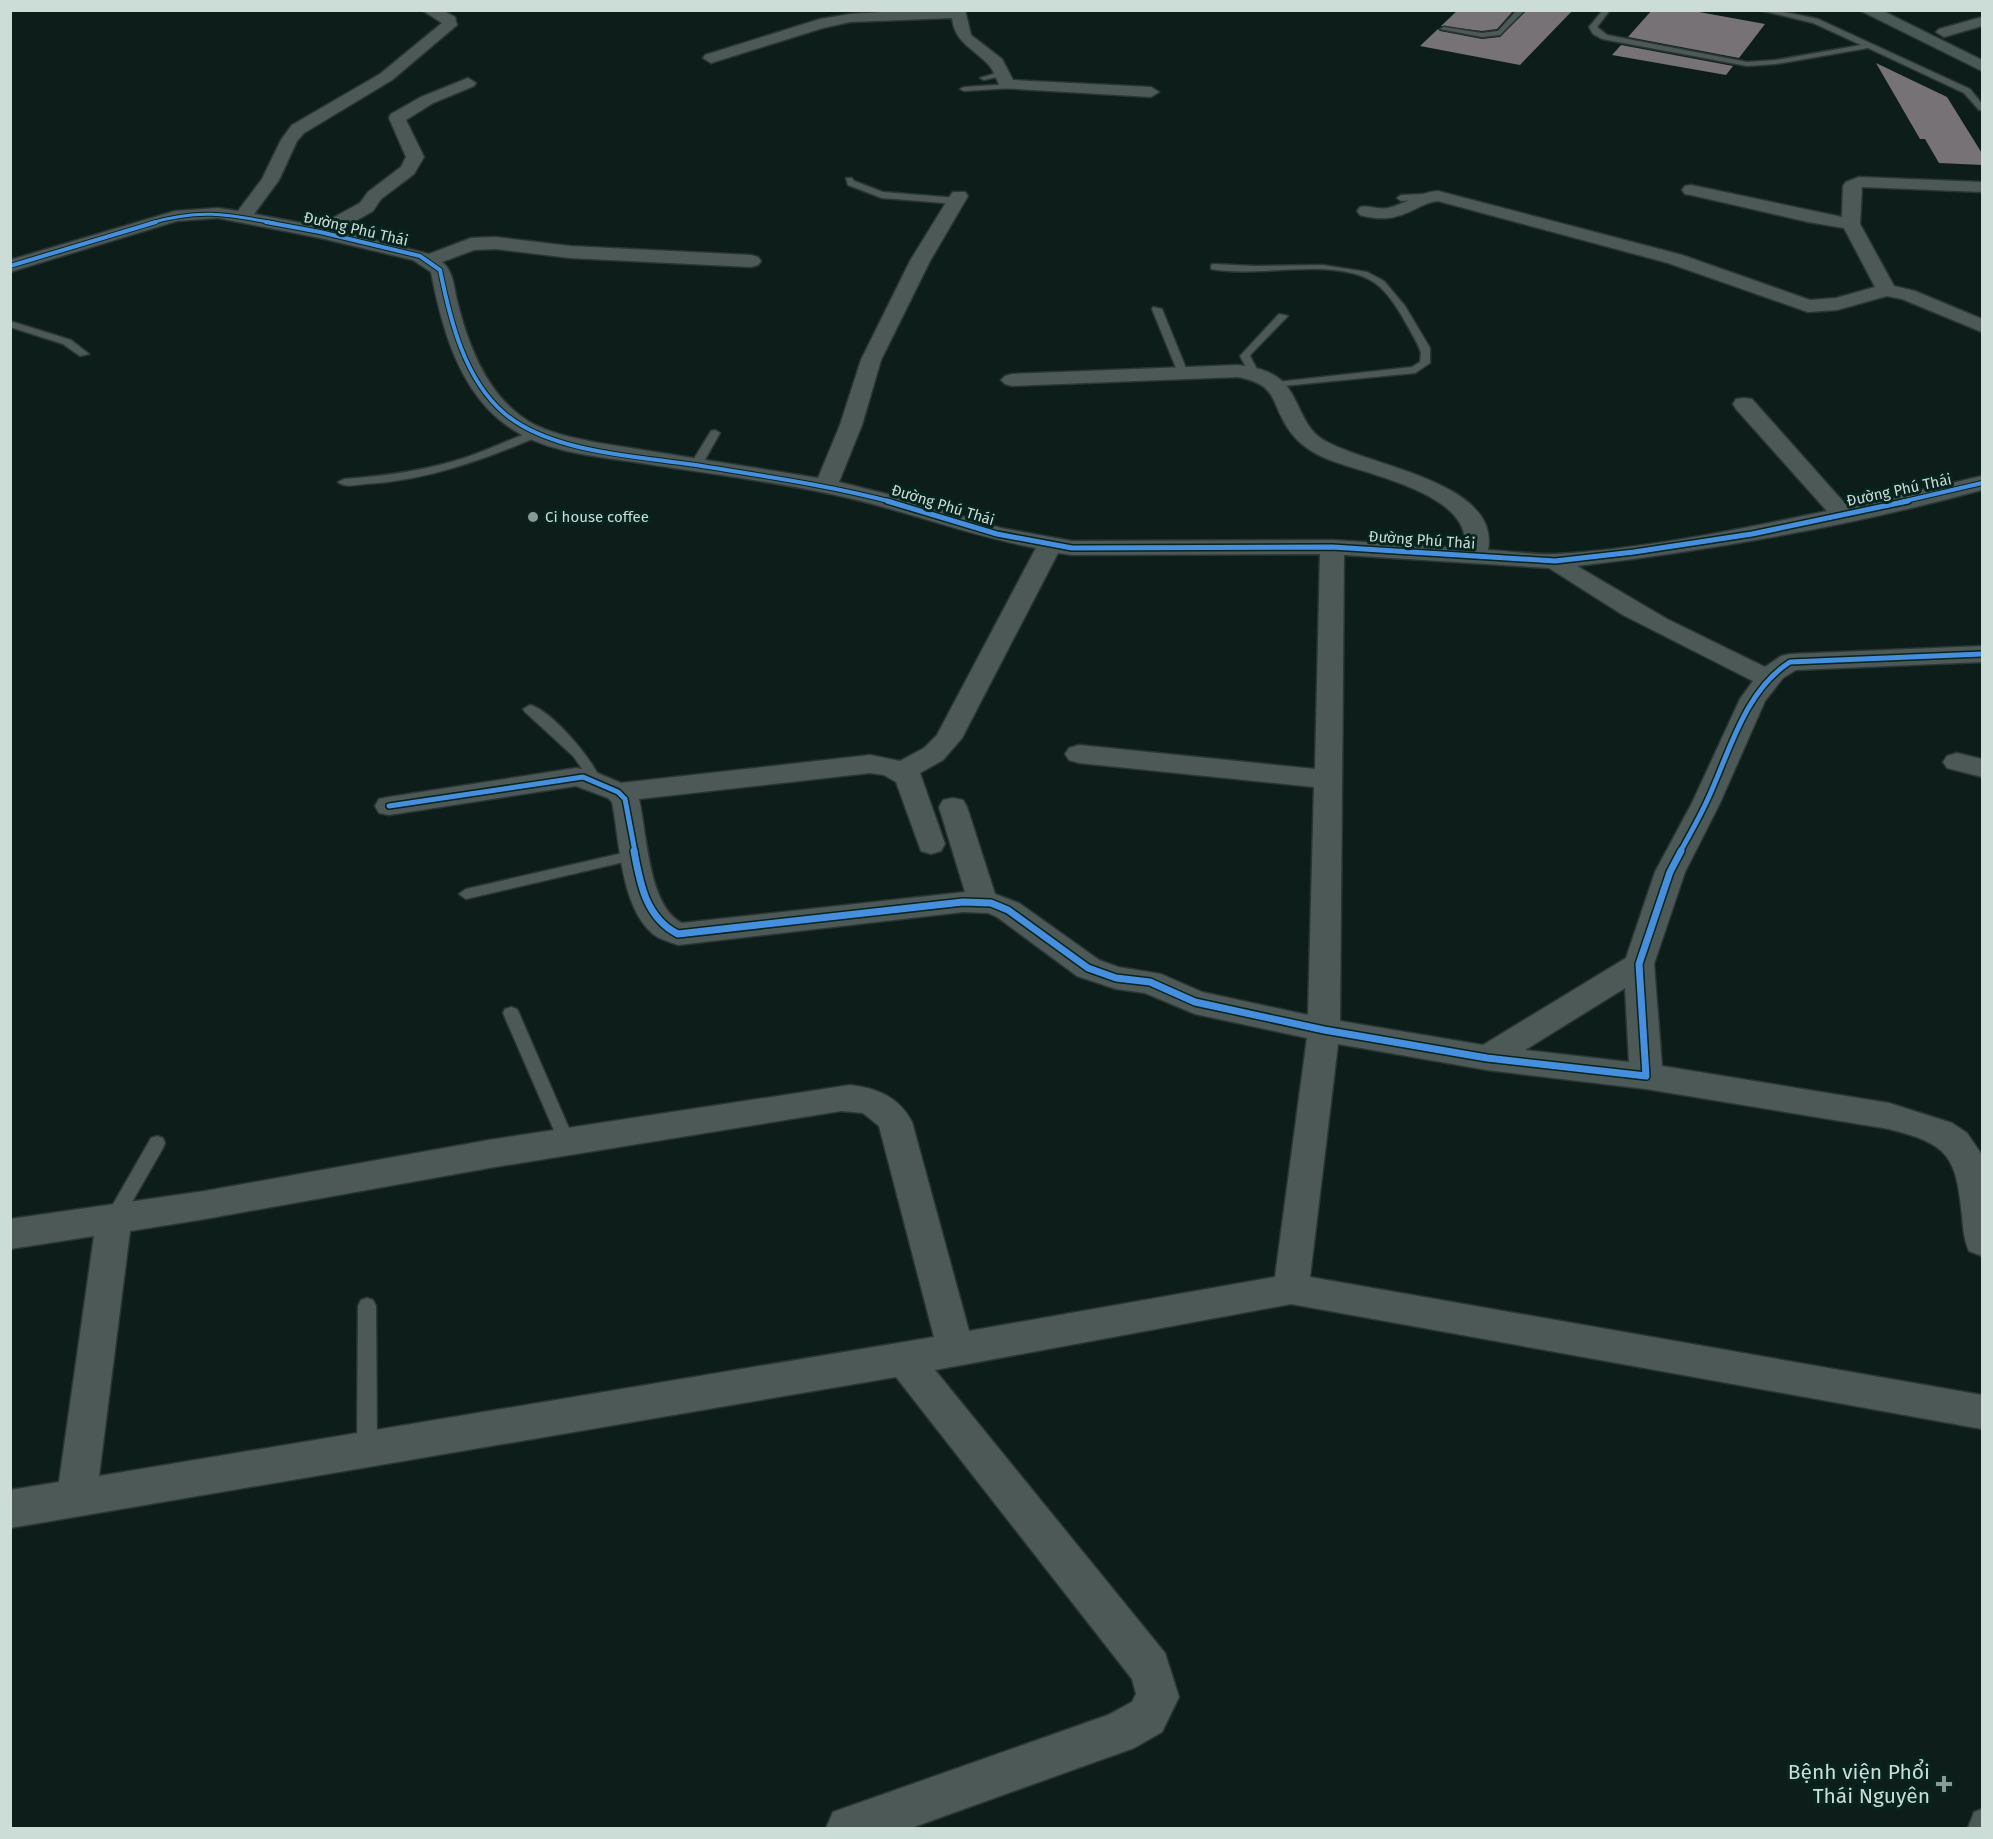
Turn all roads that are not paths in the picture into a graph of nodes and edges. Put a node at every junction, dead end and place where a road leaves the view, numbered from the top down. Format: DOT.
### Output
graph roads {
  1 [pos="429,10"];
  2 [pos="1522,10"];
  3 [pos="1607,10"];
  4 [pos="1762,10"];
  5 [pos="1867,10"];
  6 [pos="1895,10"];
  7 [pos="958,12"];
  8 [pos="1983,22"];
  9 [pos="1444,29"];
  10 [pos="1944,32"];
  11 [pos="1868,46"];
  12 [pos="1983,50"];
  13 [pos="711,58"];
  14 [pos="1983,66"];
  15 [pos="984,78"];
  16 [pos="1006,80"];
  17 [pos="468,83"];
  18 [pos="964,89"];
  19 [pos="1150,92"];
  20 [pos="1983,108"];
  21 [pos="849,180"];
  22 [pos="1983,187"];
  23 [pos="1692,190"];
  24 [pos="1425,197"];
  25 [pos="1401,198"];
  26 [pos="958,199"];
  27 [pos="1366,211"];
  28 [pos="242,218"];
  29 [pos="1851,224"];
  30 [pos="320,232"];
  31 [pos="428,261"];
  32 [pos="751,261"];
  33 [pos="10,266"];
  34 [pos="1214,267"];
  35 [pos="1886,290"];
  36 [pos="1157,309"];
  37 [pos="1284,316"];
  38 [pos="10,324"];
  39 [pos="1983,326"];
  40 [pos="84,354"];
  41 [pos="1183,373"];
  42 [pos="1254,373"];
  43 [pos="1012,380"];
  44 [pos="1277,385"];
  45 [pos="1744,404"];
  46 [pos="538,433"];
  47 [pos="715,434"];
  48 [pos="696,465"];
  49 [pos="344,482"];
  50 [pos="1983,483"];
  51 [pos="826,486"];
  52 [pos="1842,514"];
  53 [pos="1050,545"];
  54 [pos="1332,547"];
  55 [pos="1475,555"];
  56 [pos="1555,561"];
  57 [pos="1983,654"];
  58 [pos="1768,678"];
  59 [pos="530,709"];
  60 [pos="1079,754"];
  61 [pos="901,771"];
  62 [pos="1329,780"];
  63 [pos="606,787"];
  64 [pos="389,806"];
  65 [pos="953,807"];
  66 [pos="931,844"];
  67 [pos="636,855"];
  68 [pos="466,894"];
  69 [pos="983,902"];
  70 [pos="1639,964"];
  71 [pos="511,1013"];
  72 [pos="1324,1030"];
  73 [pos="1487,1058"];
  74 [pos="1646,1077"];
  75 [pos="567,1142"];
  76 [pos="157,1143"];
  77 [pos="114,1218"];
  78 [pos="10,1234"];
  79 [pos="1983,1241"];
  80 [pos="1291,1289"];
  81 [pos="367,1306"];
  82 [pos="956,1350"];
  83 [pos="904,1359"];
  84 [pos="1983,1412"];
  85 [pos="367,1450"];
  86 [pos="76,1499"];
  87 [pos="10,1509"];
  88 [pos="1983,1820"];
  89 [pos="849,1828"];
  90 [pos="1979,1828"];
  1 -- 28 [label="street"];
  2 -- 9 [label="lane"];
  3 -- 11 [label="lane"];
  4 -- 11 [label="lane"];
  5 -- 14 [label="highway"];
  6 -- 10 [label="highway"];
  7 -- 13 [label="street"];
  7 -- 16 [label="street"];
  8 -- 10 [label="street"];
  10 -- 12 [label="highway"];
  11 -- 20 [label="lane"];
  15 -- 16 [label="lane"];
  16 -- 18 [label="lane"];
  16 -- 19 [label="street"];
  17 -- 30 [label="street"];
  21 -- 26 [label="lane"];
  22 -- 29 [label="street"];
  23 -- 29 [label="street"];
  24 -- 25 [label="lane"];
  24 -- 27 [label="street"];
  24 -- 35 [label="street"];
  26 -- 51 [label="street"];
  28 -- 30 [label="street, Đường Phú Thái"];
  28 -- 33 [label="street, Đường Phú Thái"];
  29 -- 35 [label="street"];
  30 -- 31 [label="street, Đường Phú Thái"];
  31 -- 32 [label="street"];
  31 -- 46 [label="street, Đường Phú Thái"];
  34 -- 44 [label="lane"];
  35 -- 39 [label="street"];
  36 -- 41 [label="lane"];
  37 -- 42 [label="lane"];
  38 -- 40 [label="lane"];
  41 -- 42 [label="street"];
  41 -- 43 [label="street"];
  42 -- 44 [label="street"];
  44 -- 55 [label="street"];
  45 -- 52 [label="street"];
  46 -- 48 [label="street, Đường Phú Thái"];
  46 -- 49 [label="lane"];
  47 -- 48 [label="lane"];
  48 -- 51 [label="street, Đường Phú Thái"];
  50 -- 52 [label="street, Đường Phú Thái"];
  51 -- 53 [label="street, Đường Phú Thái"];
  52 -- 56 [label="street, Đường Phú Thái"];
  53 -- 54 [label="street, Đường Phú Thái"];
  53 -- 61 [label="street"];
  54 -- 55 [label="street, Đường Phú Thái"];
  54 -- 62 [label="street"];
  55 -- 56 [label="street, Đường Phú Thái"];
  56 -- 58 [label="street"];
  57 -- 58 [label="street"];
  58 -- 70 [label="street"];
  59 -- 63 [label="lane"];
  60 -- 62 [label="street"];
  61 -- 63 [label="street"];
  61 -- 66 [label="street"];
  62 -- 72 [label="street"];
  63 -- 64 [label="street"];
  63 -- 67 [label="street"];
  65 -- 69 [label="street"];
  67 -- 68 [label="lane"];
  67 -- 69 [label="street"];
  69 -- 72 [label="street"];
  70 -- 73 [label="street"];
  70 -- 74 [label="street"];
  71 -- 75 [label="lane"];
  72 -- 73 [label="street"];
  72 -- 80 [label="street"];
  73 -- 74 [label="street"];
  74 -- 79 [label="street"];
  75 -- 77 [label="street"];
  75 -- 82 [label="street"];
  76 -- 77 [label="lane"];
  77 -- 78 [label="street"];
  77 -- 86 [label="street"];
  80 -- 82 [label="street"];
  80 -- 84 [label="street"];
  81 -- 85 [label="lane"];
  82 -- 83 [label="street"];
  83 -- 85 [label="street"];
  83 -- 89 [label="street"];
  85 -- 86 [label="street"];
  86 -- 87 [label="street"];
  88 -- 90 [label="lane"];
}
